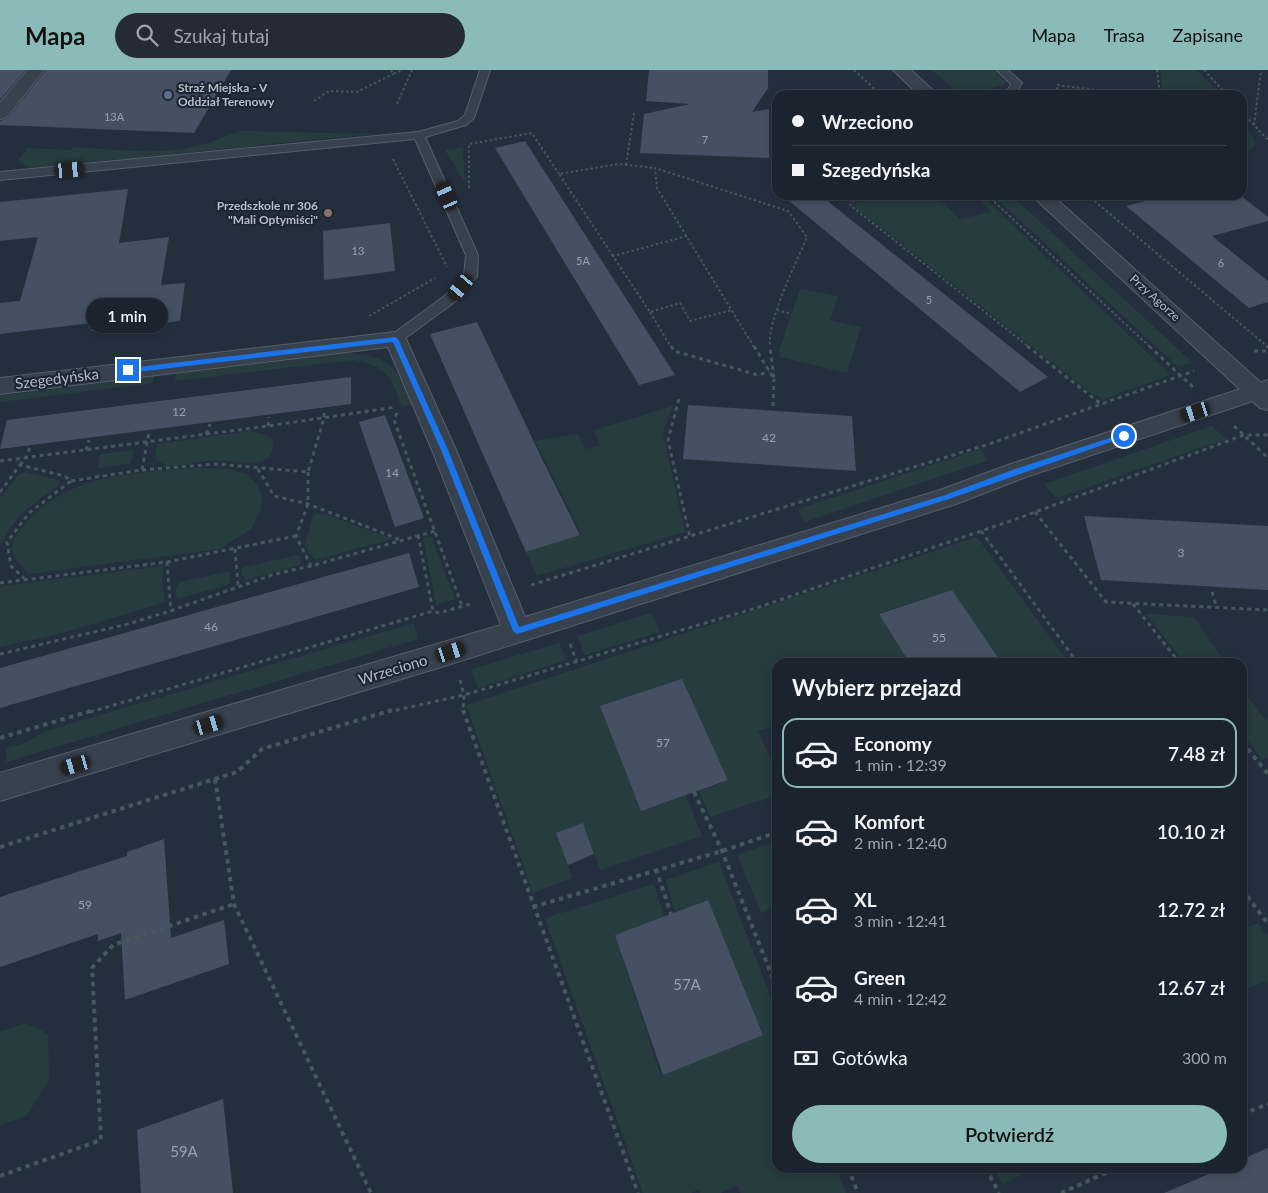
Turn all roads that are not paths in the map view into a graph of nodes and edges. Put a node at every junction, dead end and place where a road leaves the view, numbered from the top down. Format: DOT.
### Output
graph roads {
  1 [pos="36,70"];
  2 [pos="485,70"];
  3 [pos="901,70"];
  4 [pos="1002,70"];
  5 [pos="923,90"];
  6 [pos="1013,90"];
  7 [pos="0,114"];
  8 [pos="419,135"];
  9 [pos="0,176"];
  10 [pos="1047,200"];
  11 [pos="395,339"];
  12 [pos="0,386"];
  13 [pos="1264,394"];
  14 [pos="517,631"];
  15 [pos="0,788"];
  1 -- 7 [label="street"];
  2 -- 8 [label="lane"];
  3 -- 5 [label="street"];
  4 -- 6 [label="lane"];
  8 -- 9 [label="lane"];
  8 -- 11 [label="lane"];
  10 -- 13 [label="street, Przy Agorze"];
  11 -- 12 [label="street, Szegedyńska"];
  11 -- 14 [label="street"];
  13 -- 14 [label="street, Wrzeciono"];
  14 -- 15 [label="street, Wrzeciono"];
}
